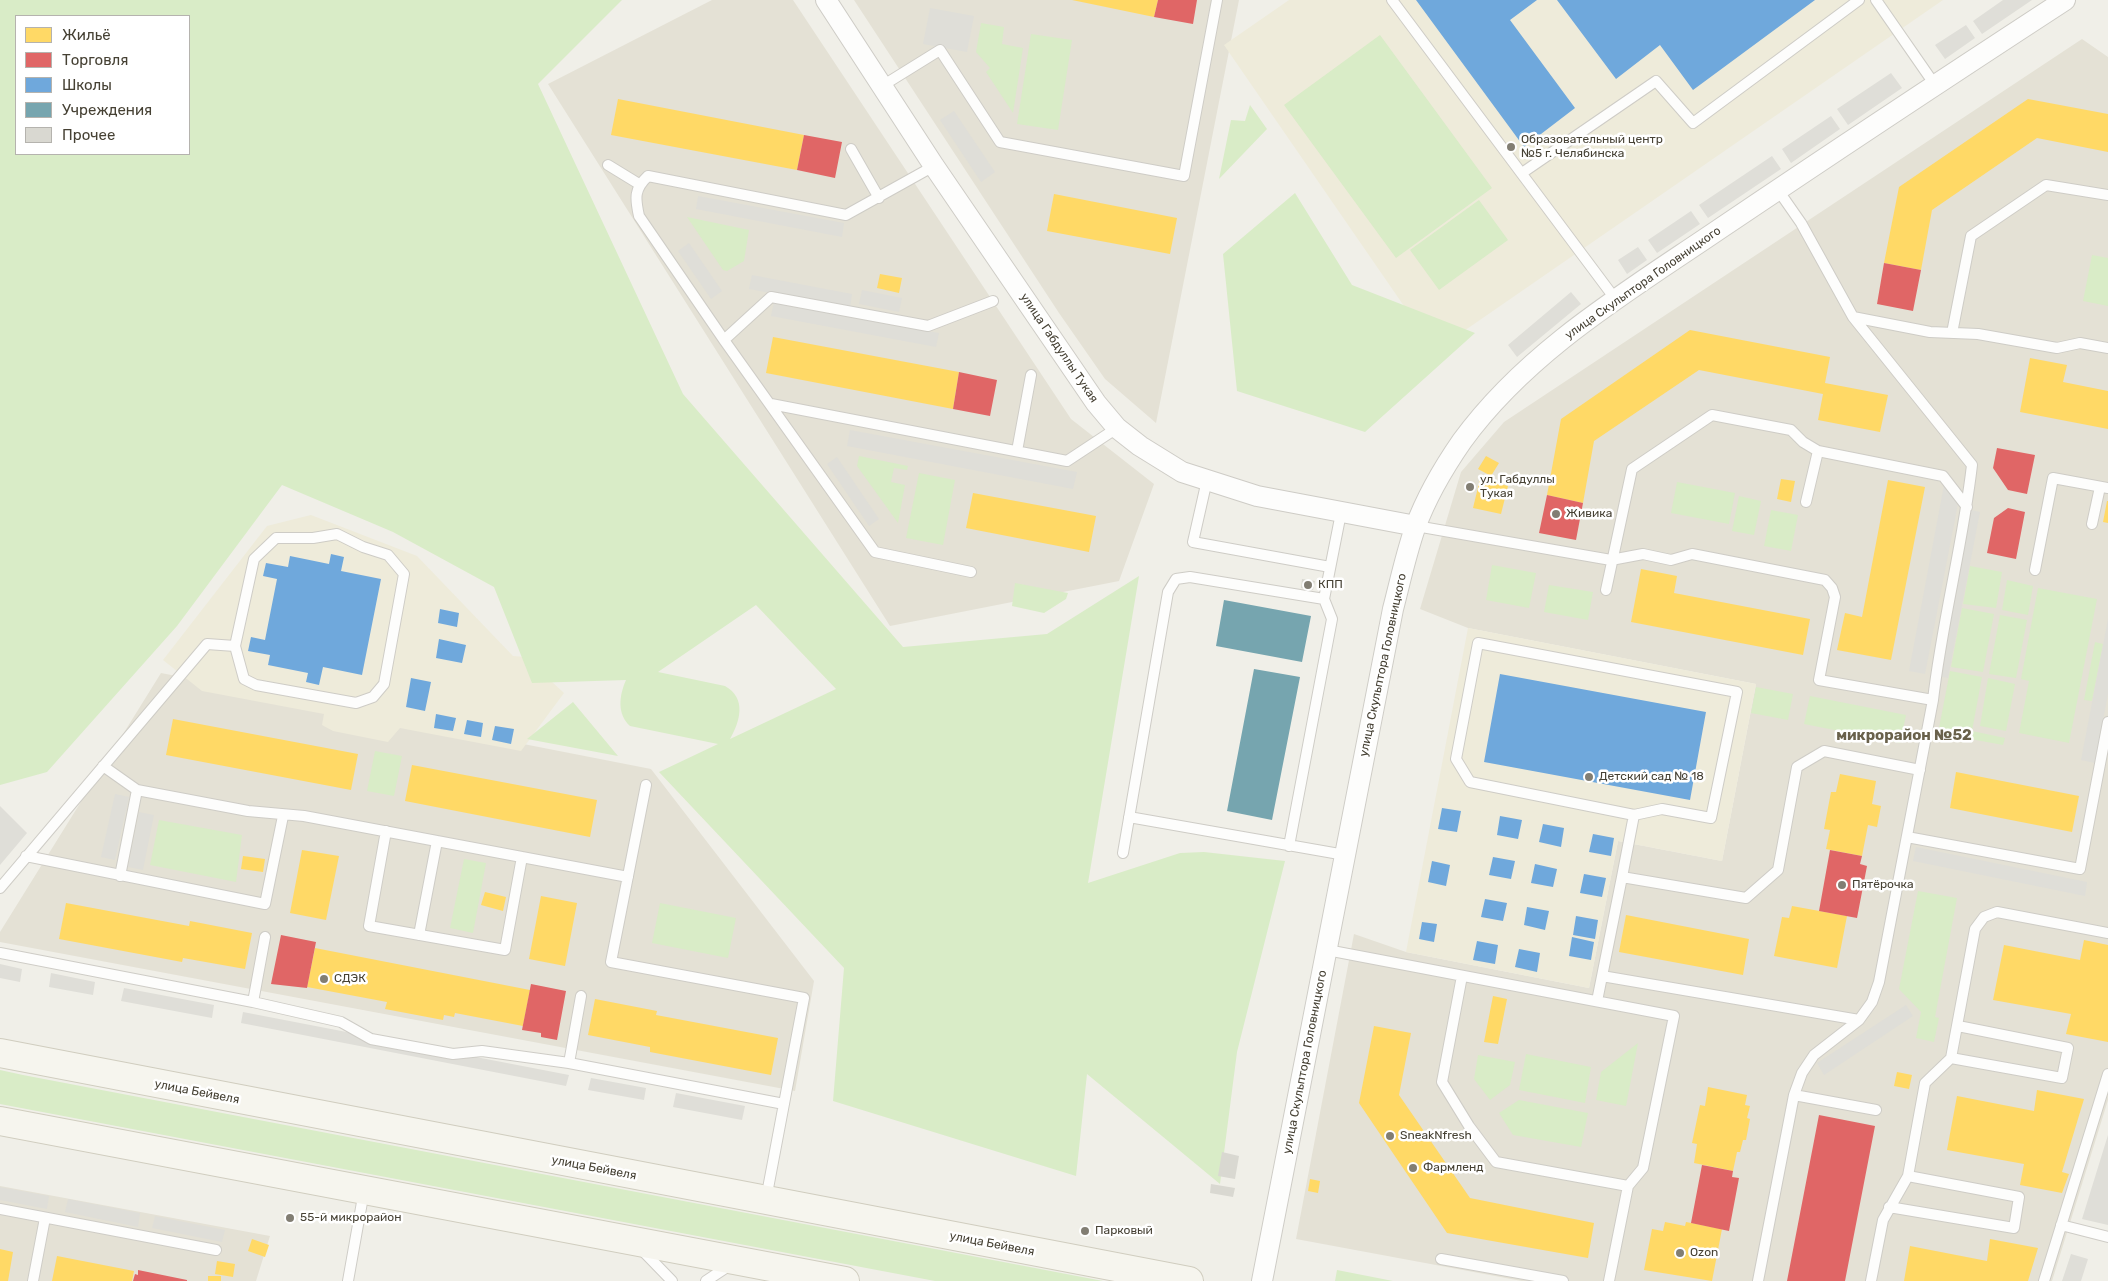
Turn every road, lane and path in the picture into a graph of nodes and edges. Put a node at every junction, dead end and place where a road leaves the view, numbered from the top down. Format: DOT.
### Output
graph roads {
  1 [pos="826,0"];
  2 [pos="1217,0"];
  3 [pos="1392,0"];
  4 [pos="1859,0"];
  5 [pos="1876,0"];
  6 [pos="2064,0"];
  7 [pos="1935,85"];
  8 [pos="882,86"];
  9 [pos="851,149"];
  10 [pos="608,165"];
  11 [pos="934,166"];
  12 [pos="1522,173"];
  13 [pos="639,184"];
  14 [pos="1778,190"];
  15 [pos="2108,195"];
  16 [pos="879,198"];
  17 [pos="993,300"];
  18 [pos="1616,300"];
  19 [pos="1853,317"];
  20 [pos="1952,333"];
  21 [pos="724,340"];
  22 [pos="2108,348"];
  23 [pos="1031,374"];
  24 [pos="771,404"];
  25 [pos="1117,428"];
  26 [pos="1018,451"];
  27 [pos="1818,451"];
  28 [pos="1207,480"];
  29 [pos="2104,487"];
  30 [pos="1806,502"];
  31 [pos="1967,507"];
  32 [pos="1341,513"];
  33 [pos="2092,524"];
  34 [pos="1416,526"];
  35 [pos="1611,560"];
  36 [pos="1330,567"];
  37 [pos="2035,570"];
  38 [pos="972,572"];
  39 [pos="1606,590"];
  40 [pos="1324,599"];
  41 [pos="235,646"];
  42 [pos="1933,700"];
  43 [pos="2108,722"];
  44 [pos="2107,734"];
  45 [pos="103,766"];
  46 [pos="1920,770"];
  47 [pos="646,786"];
  48 [pos="137,790"];
  49 [pos="1634,815"];
  50 [pos="283,816"];
  51 [pos="1129,817"];
  52 [pos="386,831"];
  53 [pos="1907,837"];
  54 [pos="437,841"];
  55 [pos="1289,846"];
  56 [pos="1123,853"];
  57 [pos="1345,855"];
  58 [pos="26,856"];
  59 [pos="522,857"];
  60 [pos="120,876"];
  61 [pos="628,877"];
  62 [pos="1622,877"];
  63 [pos="0,888"];
  64 [pos="2108,933"];
  65 [pos="419,935"];
  66 [pos="265,937"];
  67 [pos="1326,950"];
  68 [pos="0,953"];
  69 [pos="1462,976"];
  70 [pos="1602,976"];
  71 [pos="581,996"];
  72 [pos="1597,1001"];
  73 [pos="253,1002"];
  74 [pos="1859,1020"];
  75 [pos="1958,1026"];
  76 [pos="0,1053"];
  77 [pos="1950,1058"];
  78 [pos="569,1063"];
  79 [pos="2108,1074"];
  80 [pos="1794,1096"];
  81 [pos="784,1104"];
  82 [pos="1876,1110"];
  83 [pos="0,1121"];
  84 [pos="1908,1176"];
  85 [pos="1628,1186"];
  86 [pos="365,1190"];
  87 [pos="766,1200"];
  88 [pos="1889,1207"];
  89 [pos="0,1209"];
  90 [pos="45,1218"];
  91 [pos="2061,1225"];
  92 [pos="2108,1237"];
  93 [pos="629,1240"];
  94 [pos="216,1250"];
  95 [pos="1441,1259"];
  96 [pos="738,1261"];
  97 [pos="773,1274"];
  98 [pos="33,1281"];
  99 [pos="348,1281"];
  100 [pos="672,1281"];
  101 [pos="706,1281"];
  102 [pos="845,1281"];
  103 [pos="1189,1281"];
  104 [pos="1262,1281"];
  105 [pos="1563,1281"];
  106 [pos="1609,1281"];
  107 [pos="1758,1281"];
  108 [pos="1872,1281"];
  109 [pos="2044,1281"];
  1 -- 8 [label="street, улица Габдуллы Тукая"];
  2 -- 8 [label="lane"];
  3 -- 12 [label="lane"];
  4 -- 12 [label="lane"];
  5 -- 7 [label="lane"];
  6 -- 7 [label="street, улица Скульптора Головницкого"];
  7 -- 14 [label="street, улица Скульптора Головницкого"];
  8 -- 11 [label="street, улица Габдуллы Тукая"];
  9 -- 16 [label="lane"];
  10 -- 13 [label="lane"];
  11 -- 16 [label="lane"];
  11 -- 25 [label="street, улица Габдуллы Тукая"];
  12 -- 18 [label="lane"];
  13 -- 16 [label="lane"];
  13 -- 21 [label="lane"];
  14 -- 18 [label="street, улица Скульптора Головницкого"];
  14 -- 19 [label="lane"];
  15 -- 20 [label="lane"];
  17 -- 21 [label="lane"];
  18 -- 34 [label="street, улица Скульптора Головницкого"];
  19 -- 20 [label="lane"];
  19 -- 31 [label="lane"];
  20 -- 22 [label="lane"];
  21 -- 24 [label="lane"];
  23 -- 26 [label="lane"];
  24 -- 26 [label="lane"];
  24 -- 38 [label="lane"];
  25 -- 26 [label="lane"];
  25 -- 28 [label="street, улица Габдуллы Тукая"];
  27 -- 30 [label="lane"];
  27 -- 31 [label="lane"];
  27 -- 35 [label="lane"];
  28 -- 32 [label="street, улица Габдуллы Тукая"];
  28 -- 36 [label="lane"];
  29 -- 33 [label="lane"];
  29 -- 37 [label="lane"];
  31 -- 42 [label="lane"];
  32 -- 34 [label="street, улица Габдуллы Тукая"];
  32 -- 36 [label="lane"];
  34 -- 35 [label="lane"];
  34 -- 57 [label="street, улица Скульптора Головницкого"];
  35 -- 39 [label="lane"];
  35 -- 42 [label="lane"];
  36 -- 40 [label="lane"];
  40 -- 51 [label="lane"];
  40 -- 55 [label="lane"];
  41 -- 41 [label="lane"];
  41 -- 45 [label="lane"];
  42 -- 46 [label="lane"];
  43 -- 44 [label="lane"];
  44 -- 53 [label="lane"];
  45 -- 48 [label="lane"];
  45 -- 58 [label="lane"];
  46 -- 53 [label="lane"];
  46 -- 62 [label="lane"];
  47 -- 61 [label="lane"];
  48 -- 50 [label="lane"];
  48 -- 60 [label="lane"];
  49 -- 49 [label="lane"];
  49 -- 62 [label="lane"];
  50 -- 52 [label="lane"];
  50 -- 60 [label="lane"];
  51 -- 55 [label="lane"];
  51 -- 56 [label="lane"];
  52 -- 54 [label="lane"];
  52 -- 65 [label="lane"];
  53 -- 74 [label="lane"];
  54 -- 59 [label="lane"];
  54 -- 65 [label="lane"];
  55 -- 57 [label="lane"];
  57 -- 67 [label="street, улица Скульптора Головницкого"];
  58 -- 60 [label="lane"];
  58 -- 63 [label="lane"];
  59 -- 61 [label="lane"];
  59 -- 65 [label="lane"];
  61 -- 81 [label="lane"];
  62 -- 70 [label="lane"];
  64 -- 75 [label="lane"];
  66 -- 73 [label="lane"];
  67 -- 69 [label="lane"];
  67 -- 104 [label="street, улица Скульптора Головницкого"];
  68 -- 73 [label="lane"];
  69 -- 72 [label="lane"];
  69 -- 85 [label="lane"];
  70 -- 72 [label="lane"];
  70 -- 74 [label="lane"];
  71 -- 78 [label="lane"];
  72 -- 85 [label="lane"];
  73 -- 78 [label="lane"];
  74 -- 80 [label="lane"];
  75 -- 77 [label="lane"];
  75 -- 77 [label="lane"];
  76 -- 87 [label="main road, улица Бейвеля"];
  77 -- 84 [label="lane"];
  78 -- 81 [label="lane"];
  79 -- 91 [label="lane"];
  80 -- 82 [label="lane"];
  80 -- 107 [label="lane"];
  81 -- 87 [label="lane"];
  83 -- 86 [label="main road"];
  84 -- 88 [label="lane"];
  84 -- 88 [label="lane"];
  85 -- 106 [label="lane"];
  86 -- 93 [label="main road"];
  86 -- 99 [label="lane"];
  87 -- 103 [label="main road, улица Бейвеля"];
  88 -- 108 [label="lane"];
  89 -- 90 [label="lane"];
  90 -- 94 [label="lane"];
  90 -- 98 [label="lane"];
  91 -- 92 [label="lane"];
  91 -- 109 [label="lane"];
  93 -- 96 [label="main road"];
  93 -- 100 [label="lane"];
  95 -- 105 [label="lane"];
  96 -- 97 [label="main road"];
  96 -- 101 [label="lane"];
  97 -- 102 [label="main road"];
}
